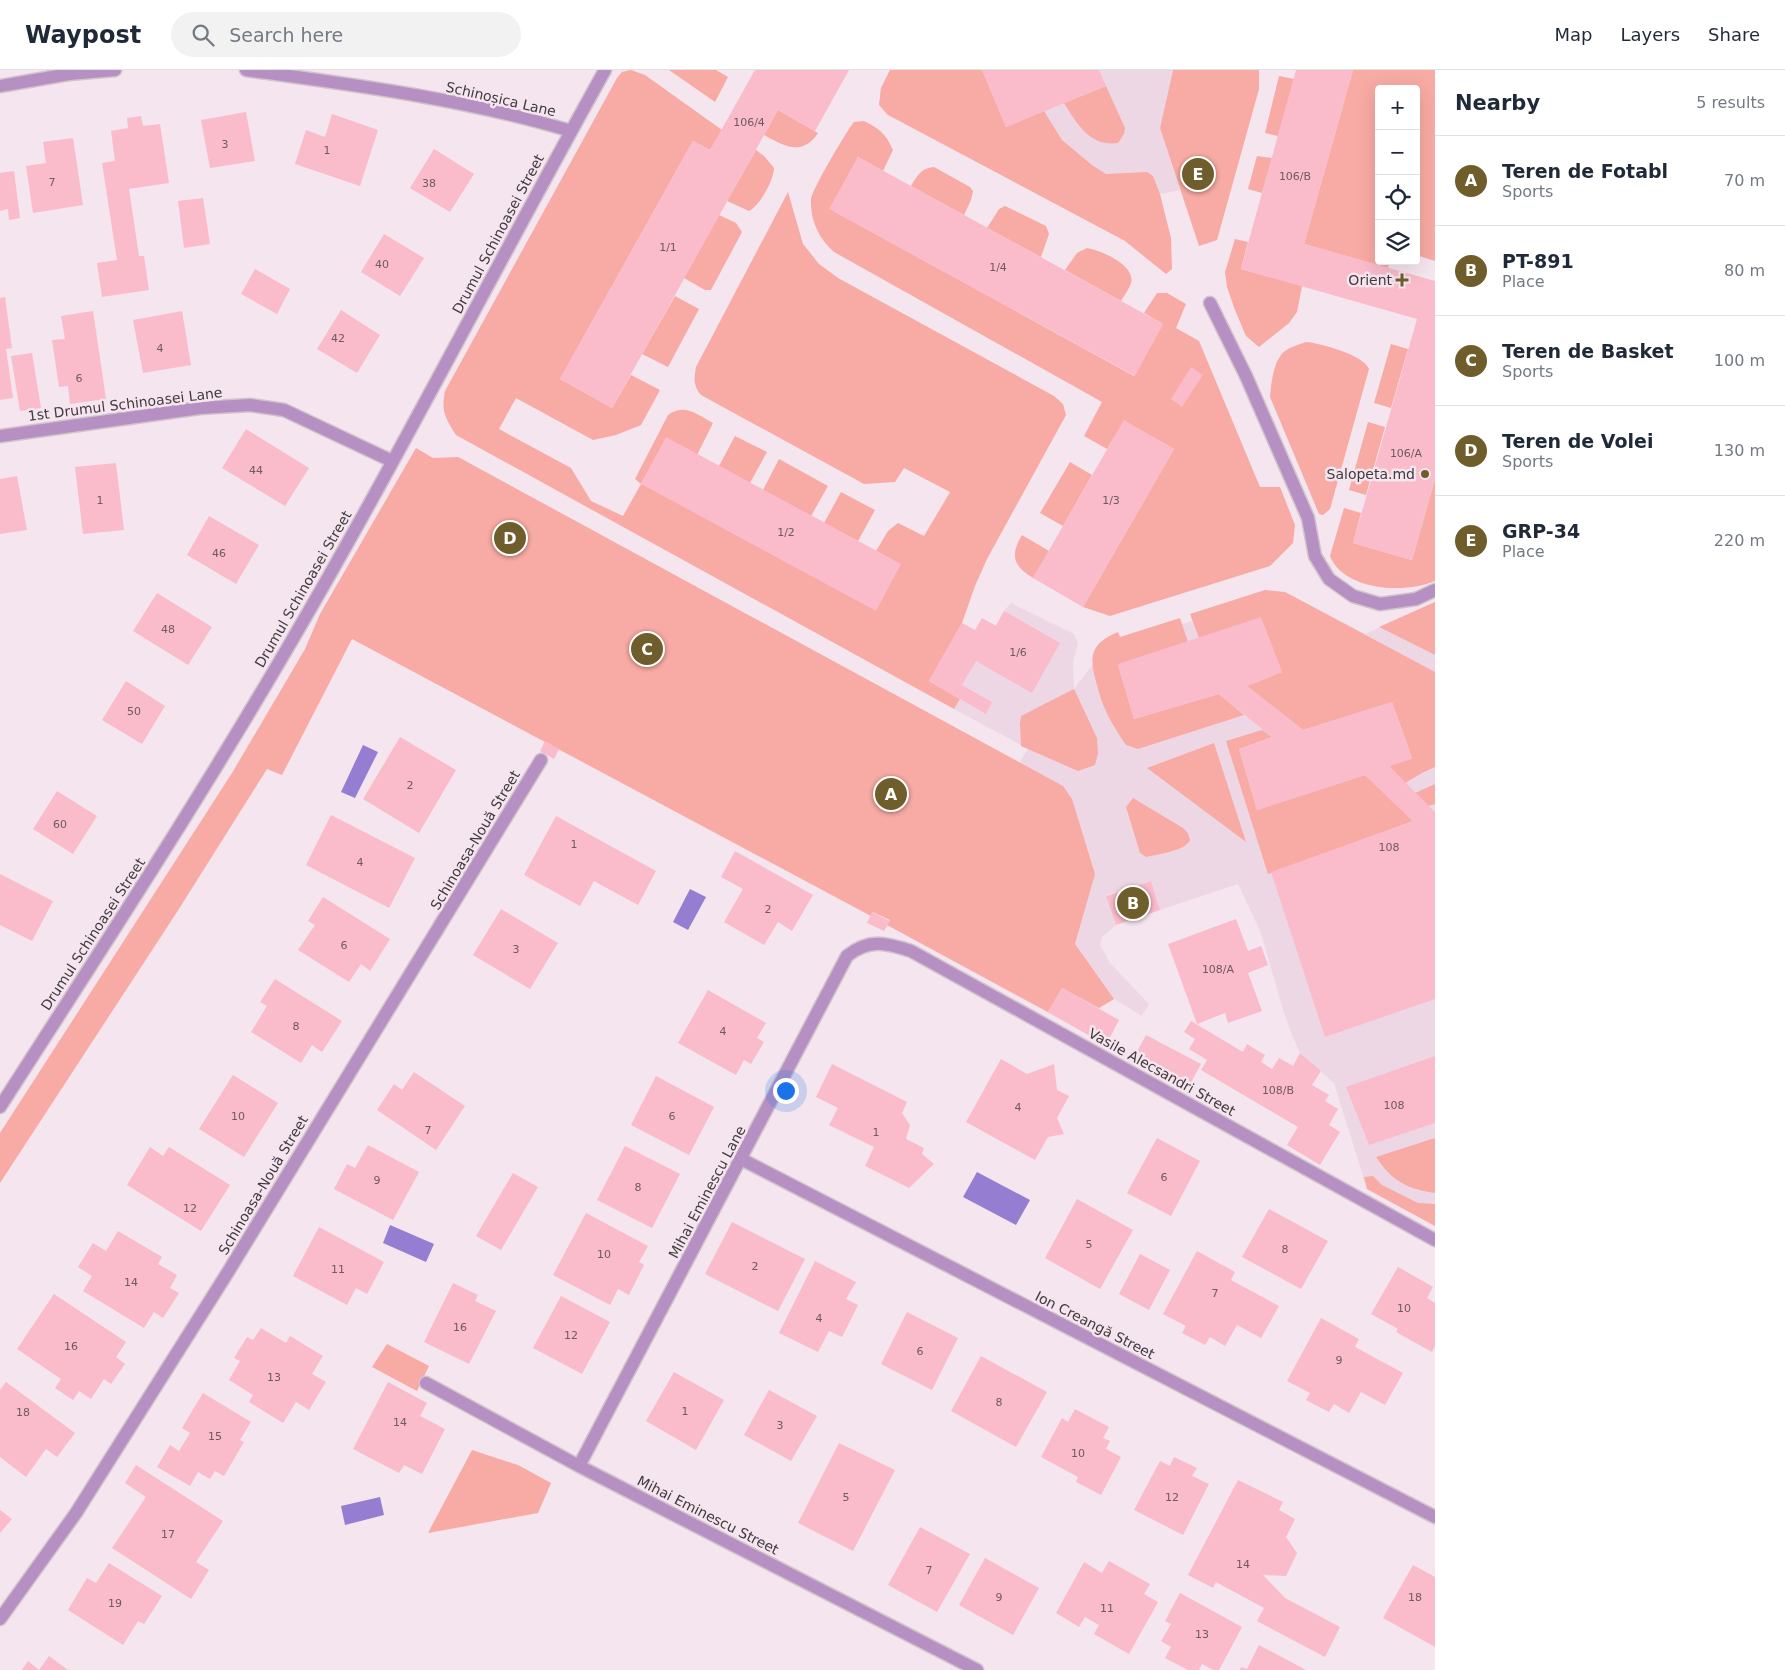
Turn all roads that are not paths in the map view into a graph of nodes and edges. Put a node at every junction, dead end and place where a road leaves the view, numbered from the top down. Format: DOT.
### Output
graph roads {
  1 [pos="115,70"];
  2 [pos="246,70"];
  3 [pos="605,70"];
  4 [pos="0,86"];
  5 [pos="571,131"];
  6 [pos="1210,303"];
  7 [pos="0,436"];
  8 [pos="392,461"];
  9 [pos="1435,590"];
  10 [pos="541,760"];
  11 [pos="871,944"];
  12 [pos="0,1107"];
  13 [pos="741,1159"];
  14 [pos="1435,1240"];
  15 [pos="426,1383"];
  16 [pos="579,1466"];
  17 [pos="1435,1517"];
  18 [pos="0,1619"];
  19 [pos="978,1670"];
  1 -- 4 [label="street"];
  2 -- 5 [label="street, Schinoșica Lane"];
  3 -- 5 [label="street, Drumul Schinoasei Street"];
  5 -- 8 [label="street, Drumul Schinoasei Street"];
  6 -- 9 [label="street"];
  7 -- 8 [label="street, 1st Drumul Schinoasei Lane"];
  8 -- 12 [label="street, Drumul Schinoasei Street"];
  10 -- 18 [label="street, Schinoasa-Nouă Street"];
  11 -- 13 [label="street, Mihai Eminescu Lane"];
  11 -- 14 [label="street, Vasile Alecsandri Street"];
  13 -- 16 [label="street, Mihai Eminescu Lane"];
  13 -- 17 [label="street, Ion Creangă Street"];
  15 -- 16 [label="street, Mihai Eminescu Street"];
  16 -- 19 [label="street, Mihai Eminescu Street"];
}
